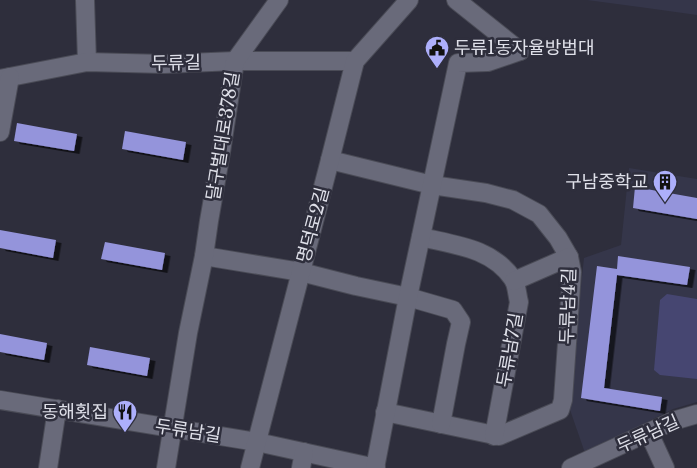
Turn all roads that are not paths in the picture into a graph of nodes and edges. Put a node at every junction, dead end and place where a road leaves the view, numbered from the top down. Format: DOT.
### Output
graph roads {
  1 [pos="84,0"];
  2 [pos="280,0"];
  3 [pos="409,0"];
  4 [pos="456,0"];
  5 [pos="235,61"];
  6 [pos="355,61"];
  7 [pos="87,62"];
  8 [pos="5,78"];
  9 [pos="0,132"];
  10 [pos="330,160"];
  11 [pos="432,185"];
  12 [pos="421,237"];
  13 [pos="204,256"];
  14 [pos="568,257"];
  15 [pos="301,272"];
  16 [pos="514,281"];
  17 [pos="408,297"];
  18 [pos="0,400"];
  19 [pos="57,409"];
  20 [pos="385,412"];
  21 [pos="697,414"];
  22 [pos="441,424"];
  23 [pos="173,428"];
  24 [pos="648,432"];
  25 [pos="494,436"];
  26 [pos="257,442"];
  27 [pos="303,460"];
  28 [pos="48,468"];
  29 [pos="166,468"];
  30 [pos="250,468"];
  31 [pos="375,468"];
  32 [pos="571,468"];
  33 [pos="665,468"];
  1 -- 7 [label="street"];
  2 -- 5 [label="street, 달구벌대로378길"];
  3 -- 6 [label="street, 명덕로2길"];
  4 -- 11 [label="street"];
  5 -- 6 [label="street, 두류길"];
  5 -- 7 [label="street, 두류길"];
  5 -- 13 [label="street, 달구벌대로378길"];
  6 -- 10 [label="street, 명덕로2길"];
  7 -- 8 [label="street, 두류길"];
  8 -- 9 [label="street"];
  10 -- 11 [label="street, 두류남4길"];
  10 -- 15 [label="street, 명덕로2길"];
  11 -- 12 [label="street"];
  11 -- 14 [label="street, 두류남4길"];
  12 -- 16 [label="street"];
  12 -- 17 [label="street"];
  13 -- 15 [label="street"];
  13 -- 23 [label="street, 달구벌대로378길"];
  14 -- 16 [label="street"];
  14 -- 25 [label="street, 두류남4길"];
  15 -- 17 [label="street"];
  15 -- 26 [label="street, 명덕로2길"];
  16 -- 25 [label="street, 두류남7길"];
  17 -- 20 [label="street"];
  17 -- 22 [label="street"];
  18 -- 19 [label="street, 두류남길"];
  19 -- 23 [label="street, 두류남길"];
  19 -- 28 [label="street"];
  20 -- 22 [label="street"];
  20 -- 31 [label="street"];
  21 -- 24 [label="street, 두류남길"];
  22 -- 25 [label="street"];
  23 -- 26 [label="street, 두류남길"];
  23 -- 29 [label="street, 달구벌대로378길"];
  24 -- 32 [label="street, 두류남길"];
  24 -- 33 [label="street"];
  26 -- 27 [label="street, 두류남길"];
  26 -- 30 [label="street, 명덕로2길"];
  27 -- 31 [label="street, 두류남길"];
}
